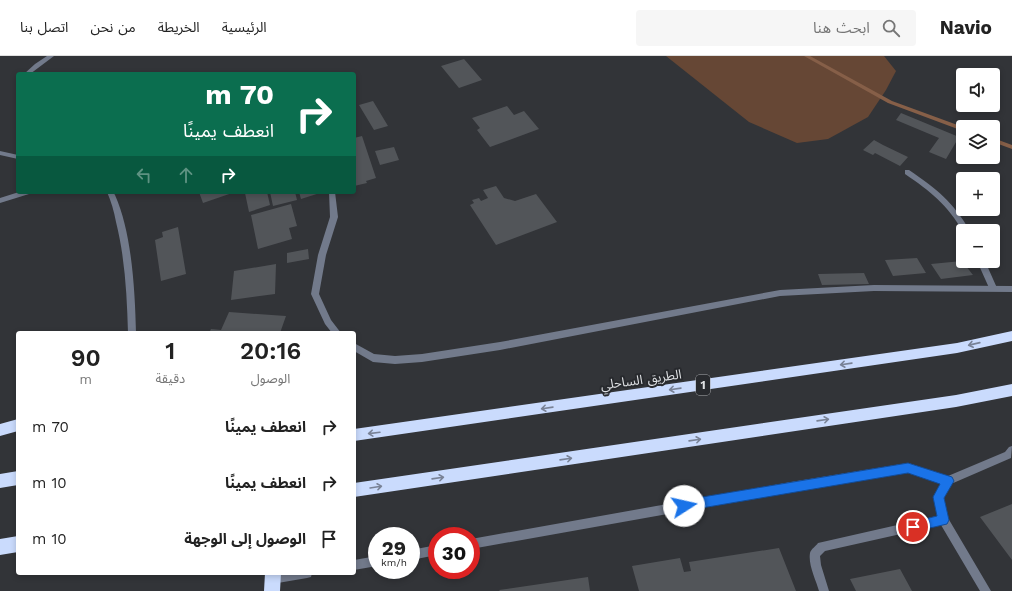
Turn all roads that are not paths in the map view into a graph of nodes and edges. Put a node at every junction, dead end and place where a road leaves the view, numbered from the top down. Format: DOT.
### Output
graph roads {
  1 [pos="52,56"];
  2 [pos="29,72"];
  3 [pos="0,153"];
  4 [pos="16,156"];
  5 [pos="907,172"];
  6 [pos="21,194"];
  7 [pos="111,194"];
  8 [pos="332,194"];
  9 [pos="0,201"];
  10 [pos="962,224"];
  11 [pos="985,268"];
  12 [pos="993,288"];
  13 [pos="1012,289"];
  14 [pos="132,331"];
  15 [pos="335,331"];
  16 [pos="1012,336"];
  17 [pos="356,348"];
  18 [pos="1012,390"];
  19 [pos="16,426"];
  20 [pos="0,430"];
  21 [pos="356,435"];
  22 [pos="1012,450"];
  23 [pos="16,478"];
  24 [pos="0,481"];
  25 [pos="948,481"];
  26 [pos="356,490"];
  27 [pos="943,520"];
  28 [pos="480,542"];
  29 [pos="368,563"];
  30 [pos="356,565"];
  31 [pos="298,575"];
  32 [pos="272,581"];
  33 [pos="824,591"];
  34 [pos="986,591"];
  1 -- 2 [label="street"];
  3 -- 4 [label="street"];
  5 -- 10 [label="street"];
  6 -- 9 [label="street"];
  7 -- 14 [label="street"];
  8 -- 15 [label="street"];
  11 -- 12 [label="street"];
  12 -- 13 [label="street"];
  12 -- 17 [label="street"];
  16 -- 21 [label="highway, الطريق الساحلي / 1, one-way"];
  26 -- 18 [label="highway, one-way"];
  19 -- 20 [label="highway"];
  22 -- 25 [label="street"];
  23 -- 24 [label="highway"];
  25 -- 27 [label="street"];
  25 -- 28 [label="street"];
  27 -- 33 [label="street"];
  27 -- 34 [label="street"];
  29 -- 30 [label="street"];
  31 -- 32 [label="street"];
}
